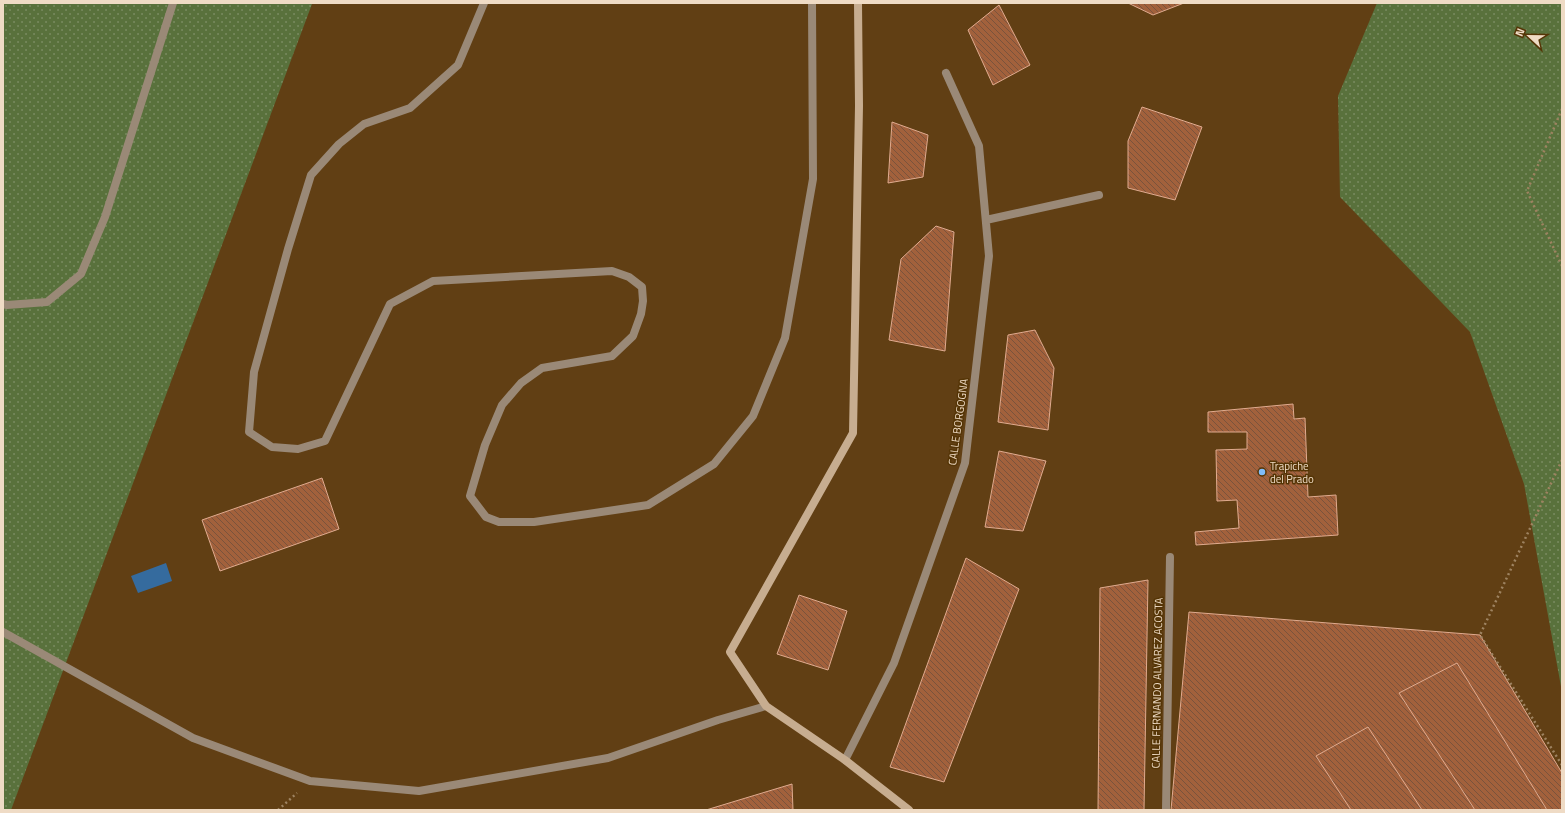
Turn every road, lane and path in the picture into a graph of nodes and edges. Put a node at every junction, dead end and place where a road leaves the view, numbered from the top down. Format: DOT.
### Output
graph roads {
  1 [pos="173,3"];
  2 [pos="484,3"];
  3 [pos="812,3"];
  4 [pos="858,3"];
  5 [pos="946,73"];
  6 [pos="1562,109"];
  7 [pos="1098,195"];
  8 [pos="986,220"];
  9 [pos="1562,266"];
  10 [pos="3,304"];
  11 [pos="1562,460"];
  12 [pos="1170,557"];
  13 [pos="3,632"];
  14 [pos="766,706"];
  15 [pos="845,760"];
  16 [pos="1562,766"];
  17 [pos="310,781"];
  18 [pos="278,810"];
  19 [pos="909,810"];
  20 [pos="1166,810"];
  1 -- 10 [label="street"];
  2 -- 3 [label="street"];
  4 -- 14 [label="street"];
  5 -- 8 [label="street, CALLE BORGOGNA"];
  6 -- 9 [label="path"];
  7 -- 8 [label="street"];
  8 -- 15 [label="street, CALLE BORGOGNA"];
  11 -- 16 [label="path"];
  12 -- 20 [label="street, CALLE FERNANDO ALVAREZ ACOSTA"];
  13 -- 17 [label="street"];
  14 -- 15 [label="street"];
  14 -- 17 [label="street"];
  15 -- 19 [label="street"];
  17 -- 18 [label="path"];
}
